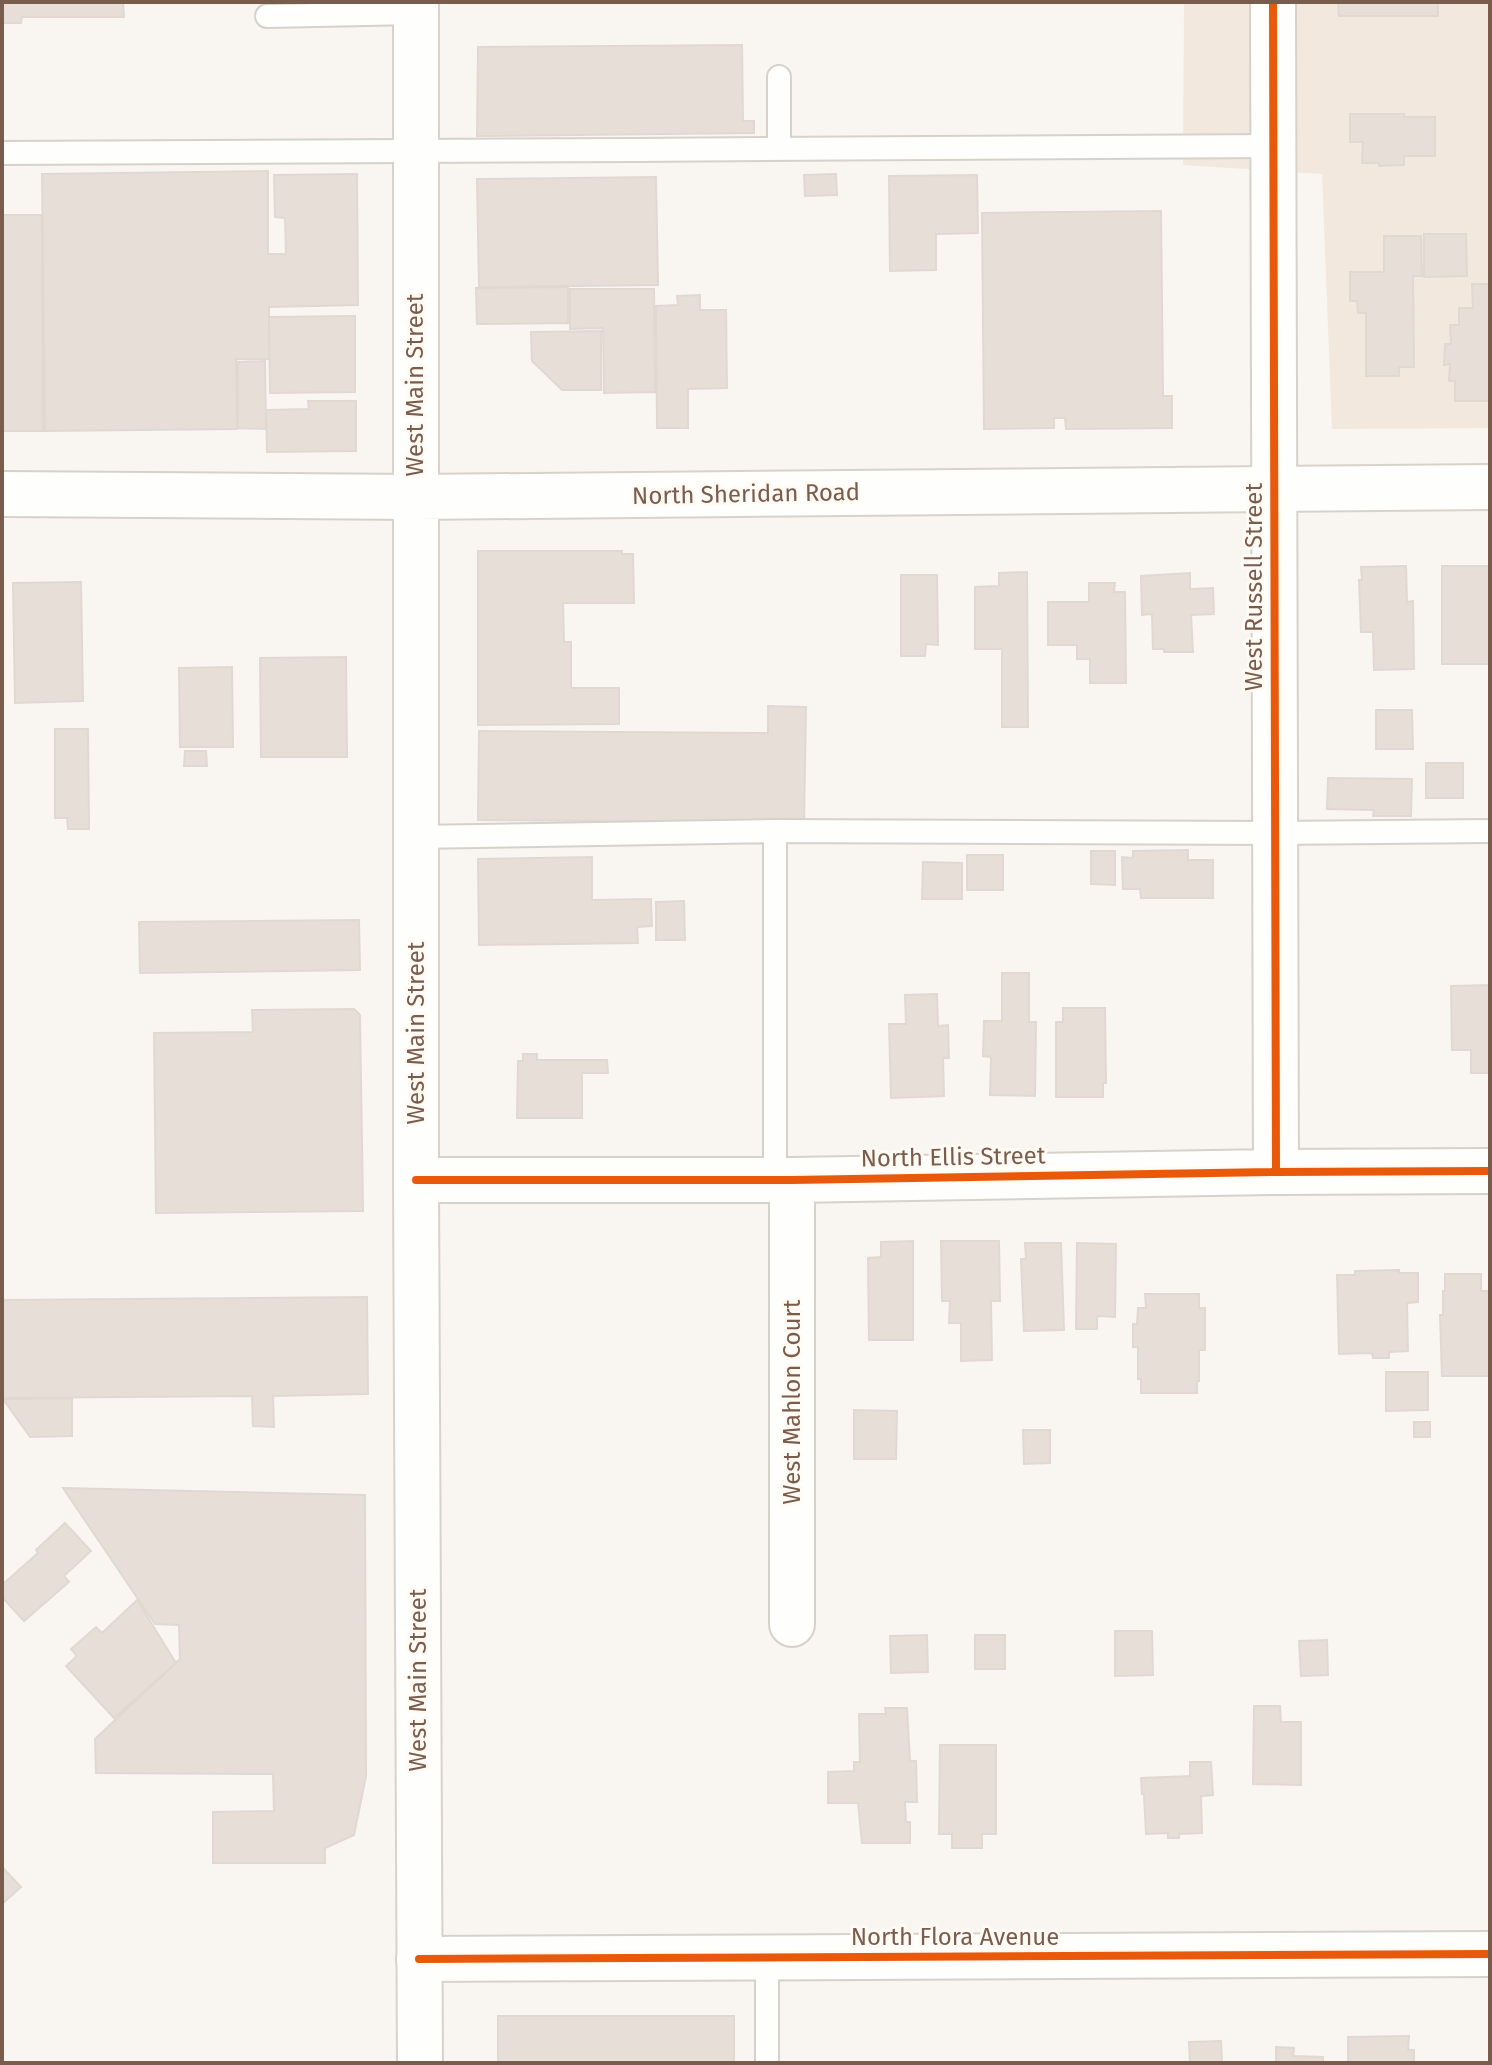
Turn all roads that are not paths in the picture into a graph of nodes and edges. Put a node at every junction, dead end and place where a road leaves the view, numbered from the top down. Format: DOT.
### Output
graph roads {
  1 [pos="1273,2"];
  2 [pos="416,8"];
  3 [pos="267,16"];
  4 [pos="779,77"];
  5 [pos="1273,146"];
  6 [pos="779,148"];
  7 [pos="416,152"];
  8 [pos="2,153"];
  9 [pos="1490,487"];
  10 [pos="1274,489"];
  11 [pos="2,494"];
  12 [pos="415,497"];
  13 [pos="775,831"];
  14 [pos="1490,831"];
  15 [pos="1275,833"];
  16 [pos="416,837"];
  17 [pos="1490,1171"];
  18 [pos="1276,1172"];
  19 [pos="416,1180"];
  20 [pos="784,1180"];
  21 [pos="792,1624"];
  22 [pos="1490,1954"];
  23 [pos="767,1958"];
  24 [pos="419,1959"];
  25 [pos="420,2063"];
  26 [pos="767,2063"];
  1 -- 5 [label="street, West Russell Street"];
  2 -- 3 [label="lane"];
  2 -- 7 [label="street, West Main Street"];
  4 -- 6 [label="lane"];
  5 -- 6 [label="lane"];
  5 -- 10 [label="street, West Russell Street"];
  6 -- 7 [label="lane"];
  7 -- 8 [label="lane"];
  7 -- 12 [label="street, West Main Street"];
  9 -- 10 [label="street, North Sheridan Road"];
  10 -- 12 [label="street, North Sheridan Road"];
  10 -- 15 [label="street, West Russell Street"];
  11 -- 12 [label="street, North Sheridan Road"];
  12 -- 16 [label="street, West Main Street"];
  13 -- 15 [label="lane"];
  13 -- 16 [label="lane"];
  13 -- 20 [label="lane"];
  14 -- 15 [label="lane"];
  15 -- 18 [label="street, West Russell Street"];
  16 -- 19 [label="street, West Main Street"];
  17 -- 18 [label="street, North Ellis Street"];
  18 -- 20 [label="street, North Ellis Street"];
  19 -- 20 [label="street, North Ellis Street"];
  19 -- 24 [label="street, West Main Street"];
  20 -- 21 [label="street, West Mahlon Court"];
  22 -- 23 [label="street, North Flora Avenue"];
  23 -- 24 [label="street, North Flora Avenue"];
  23 -- 26 [label="lane"];
  24 -- 25 [label="street, West Main Street"];
}
